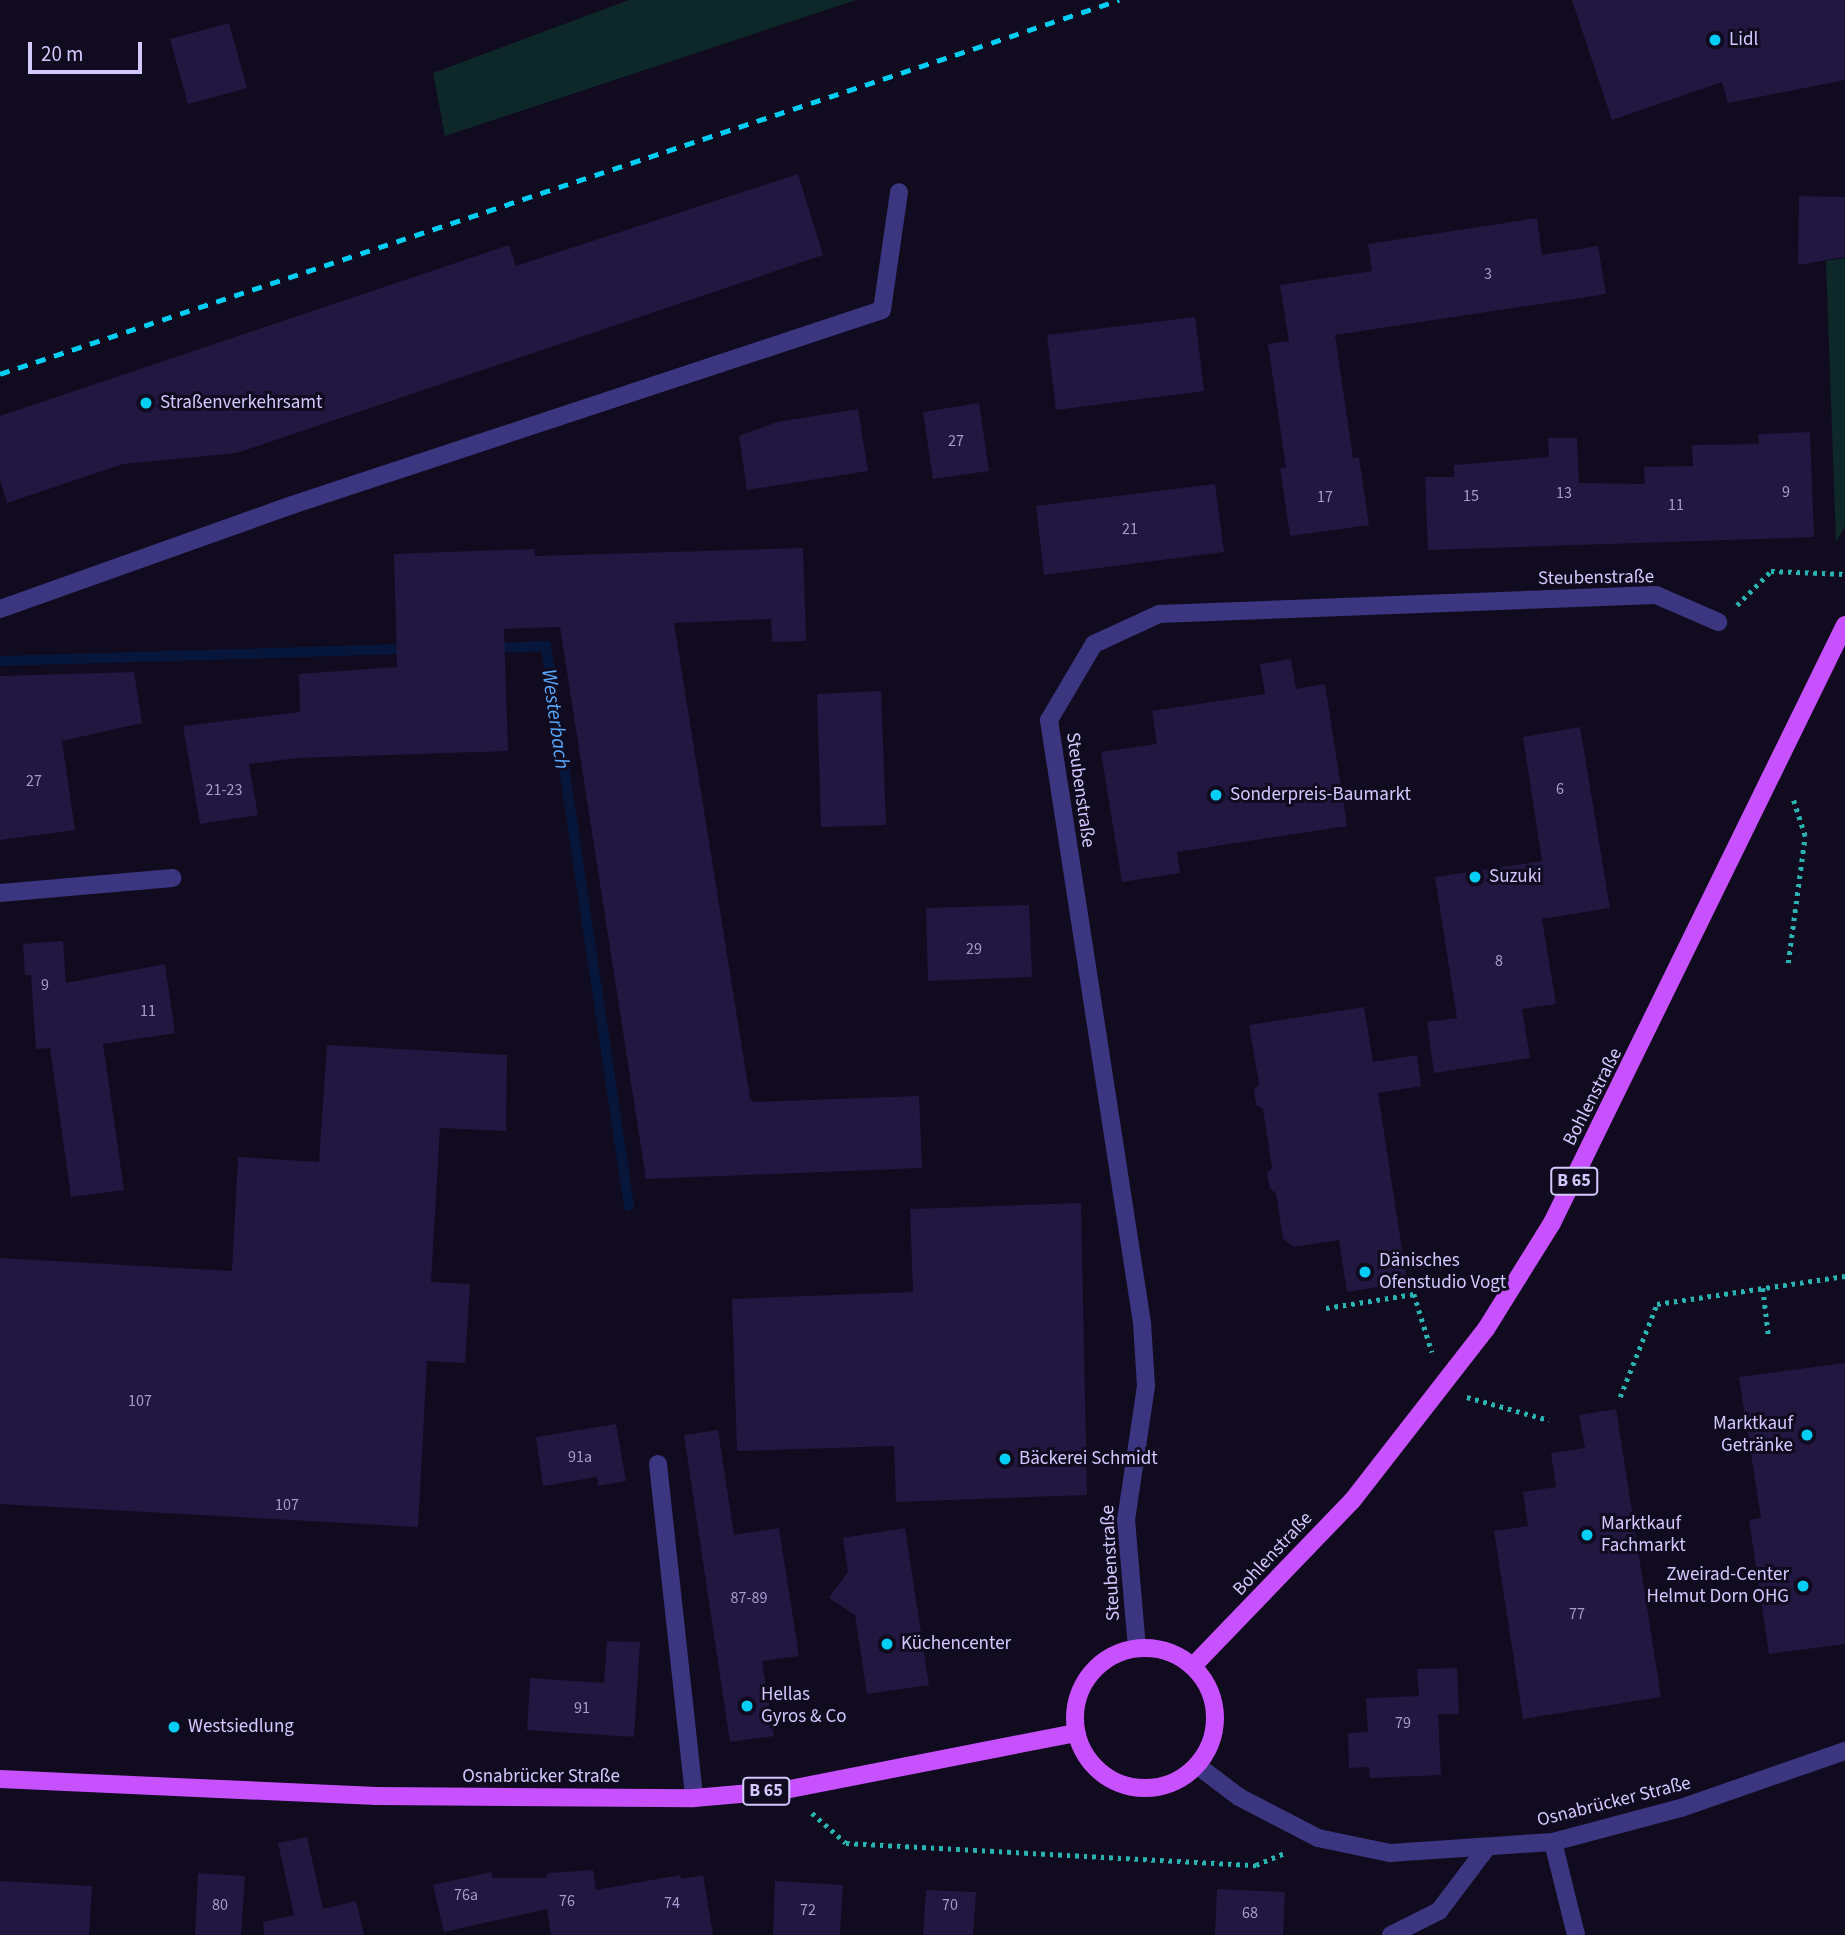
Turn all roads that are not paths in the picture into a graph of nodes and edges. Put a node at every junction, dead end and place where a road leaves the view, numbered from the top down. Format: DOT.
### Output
graph roads {
  1 [pos="899,192"];
  2 [pos="0,609"];
  3 [pos="1718,622"];
  4 [pos="1845,625"];
  5 [pos="172,878"];
  6 [pos="0,893"];
  7 [pos="658,1464"];
  8 [pos="1137,1648"];
  9 [pos="1193,1666"];
  10 [pos="1076,1733"];
  11 [pos="1845,1751"];
  12 [pos="1198,1766"];
  13 [pos="0,1779"];
  14 [pos="694,1798"];
  15 [pos="1553,1842"];
  16 [pos="1486,1850"];
  17 [pos="1391,1935"];
  18 [pos="1576,1935"];
  1 -- 2 [label="street"];
  3 -- 8 [label="street, Steubenstraße"];
  4 -- 9 [label="main road, Bohlenstraße / B 65"];
  5 -- 6 [label="street"];
  7 -- 14 [label="street"];
  8 -- 9 [label="main road"];
  8 -- 10 [label="main road"];
  9 -- 12 [label="main road"];
  10 -- 12 [label="main road"];
  10 -- 14 [label="main road, Osnabrücker Straße / B 65"];
  11 -- 15 [label="street, Osnabrücker Straße"];
  12 -- 16 [label="street, Osnabrücker Straße"];
  13 -- 14 [label="main road, Osnabrücker Straße / B 65"];
  15 -- 16 [label="street, Osnabrücker Straße"];
  15 -- 18 [label="street"];
  16 -- 17 [label="street"];
}
